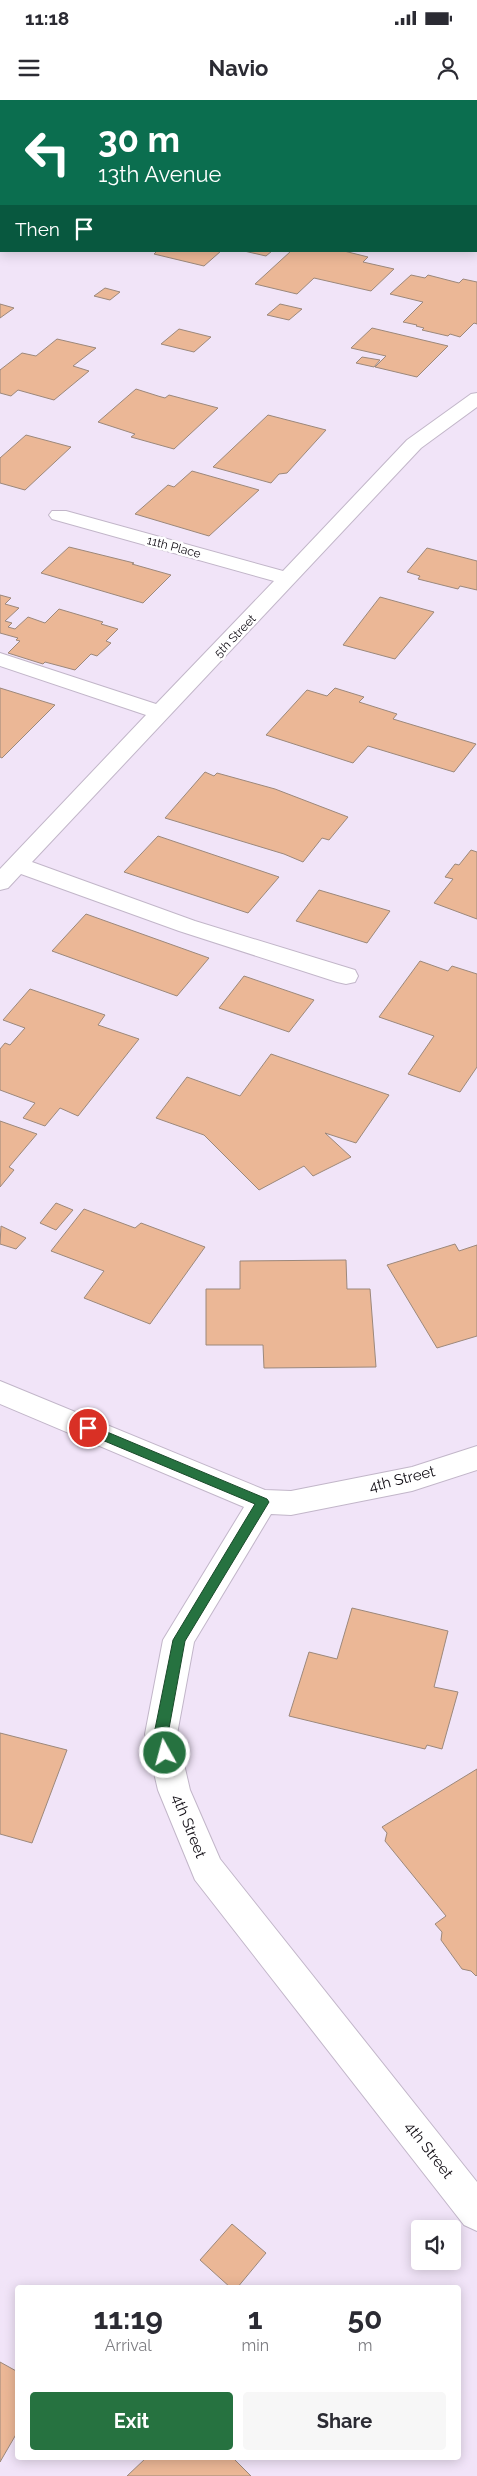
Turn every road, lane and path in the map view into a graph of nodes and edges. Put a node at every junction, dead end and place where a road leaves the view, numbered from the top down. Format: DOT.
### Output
graph roads {
  1 [pos="477,398"];
  2 [pos="59,516"];
  3 [pos="289,579"];
  4 [pos="0,659"];
  5 [pos="161,713"];
  6 [pos="17,865"];
  7 [pos="0,883"];
  8 [pos="346,976"];
  9 [pos="0,1392"];
  10 [pos="477,1458"];
  11 [pos="263,1502"];
  12 [pos="477,2212"];
  1 -- 3 [label="street, 5th Street"];
  2 -- 3 [label="street, 11th Place"];
  3 -- 5 [label="street, 5th Street"];
  4 -- 5 [label="street"];
  5 -- 6 [label="street, 5th Street"];
  6 -- 7 [label="street, 5th Street"];
  6 -- 8 [label="street"];
  9 -- 11 [label="street"];
  10 -- 11 [label="street, 4th Street"];
  11 -- 12 [label="street, 4th Street"];
}
